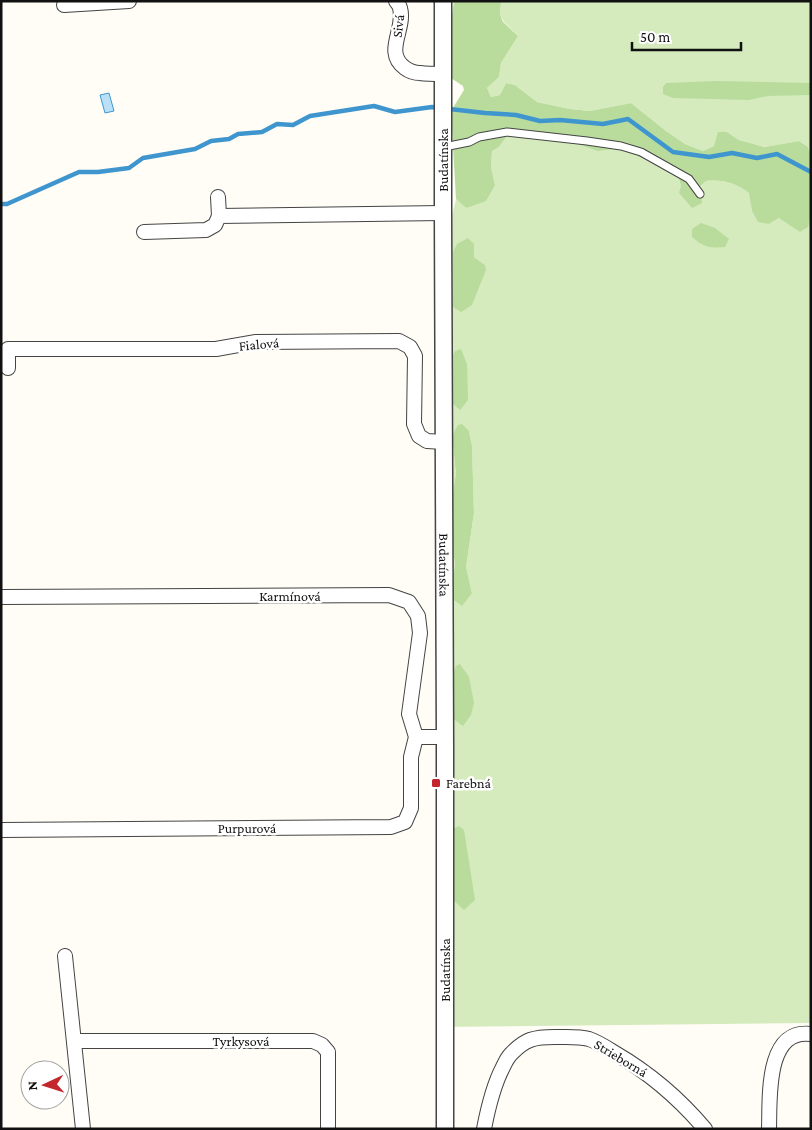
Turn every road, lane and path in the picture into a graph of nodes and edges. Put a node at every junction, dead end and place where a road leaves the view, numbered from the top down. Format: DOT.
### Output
graph roads {
  1 [pos="129,1"];
  2 [pos="396,1"];
  3 [pos="443,1"];
  4 [pos="64,5"];
  5 [pos="444,74"];
  6 [pos="444,147"];
  7 [pos="700,194"];
  8 [pos="218,196"];
  9 [pos="443,213"];
  10 [pos="219,216"];
  11 [pos="144,232"];
  12 [pos="8,368"];
  13 [pos="444,442"];
  14 [pos="1,597"];
  15 [pos="416,737"];
  16 [pos="445,737"];
  17 [pos="1,830"];
  18 [pos="65,956"];
  19 [pos="811,1034"];
  20 [pos="74,1041"];
  21 [pos="83,1129"];
  22 [pos="328,1129"];
  23 [pos="445,1129"];
  24 [pos="484,1129"];
  25 [pos="705,1129"];
  26 [pos="769,1129"];
  1 -- 4 [label="street"];
  2 -- 5 [label="street, Sivá"];
  3 -- 5 [label="street, Budatínska"];
  5 -- 6 [label="street, Budatínska"];
  6 -- 7 [label="lane"];
  6 -- 9 [label="street, Budatínska"];
  8 -- 10 [label="street"];
  9 -- 10 [label="street"];
  9 -- 13 [label="street, Budatínska"];
  10 -- 11 [label="street"];
  12 -- 13 [label="street, Fialová"];
  13 -- 16 [label="street, Budatínska"];
  14 -- 15 [label="street, Karmínová"];
  15 -- 16 [label="street"];
  15 -- 17 [label="street, Purpurová"];
  16 -- 23 [label="street, Budatínska"];
  18 -- 20 [label="street"];
  19 -- 26 [label="street"];
  20 -- 21 [label="street"];
  20 -- 22 [label="street, Tyrkysová"];
  24 -- 25 [label="street, Strieborná"];
}
